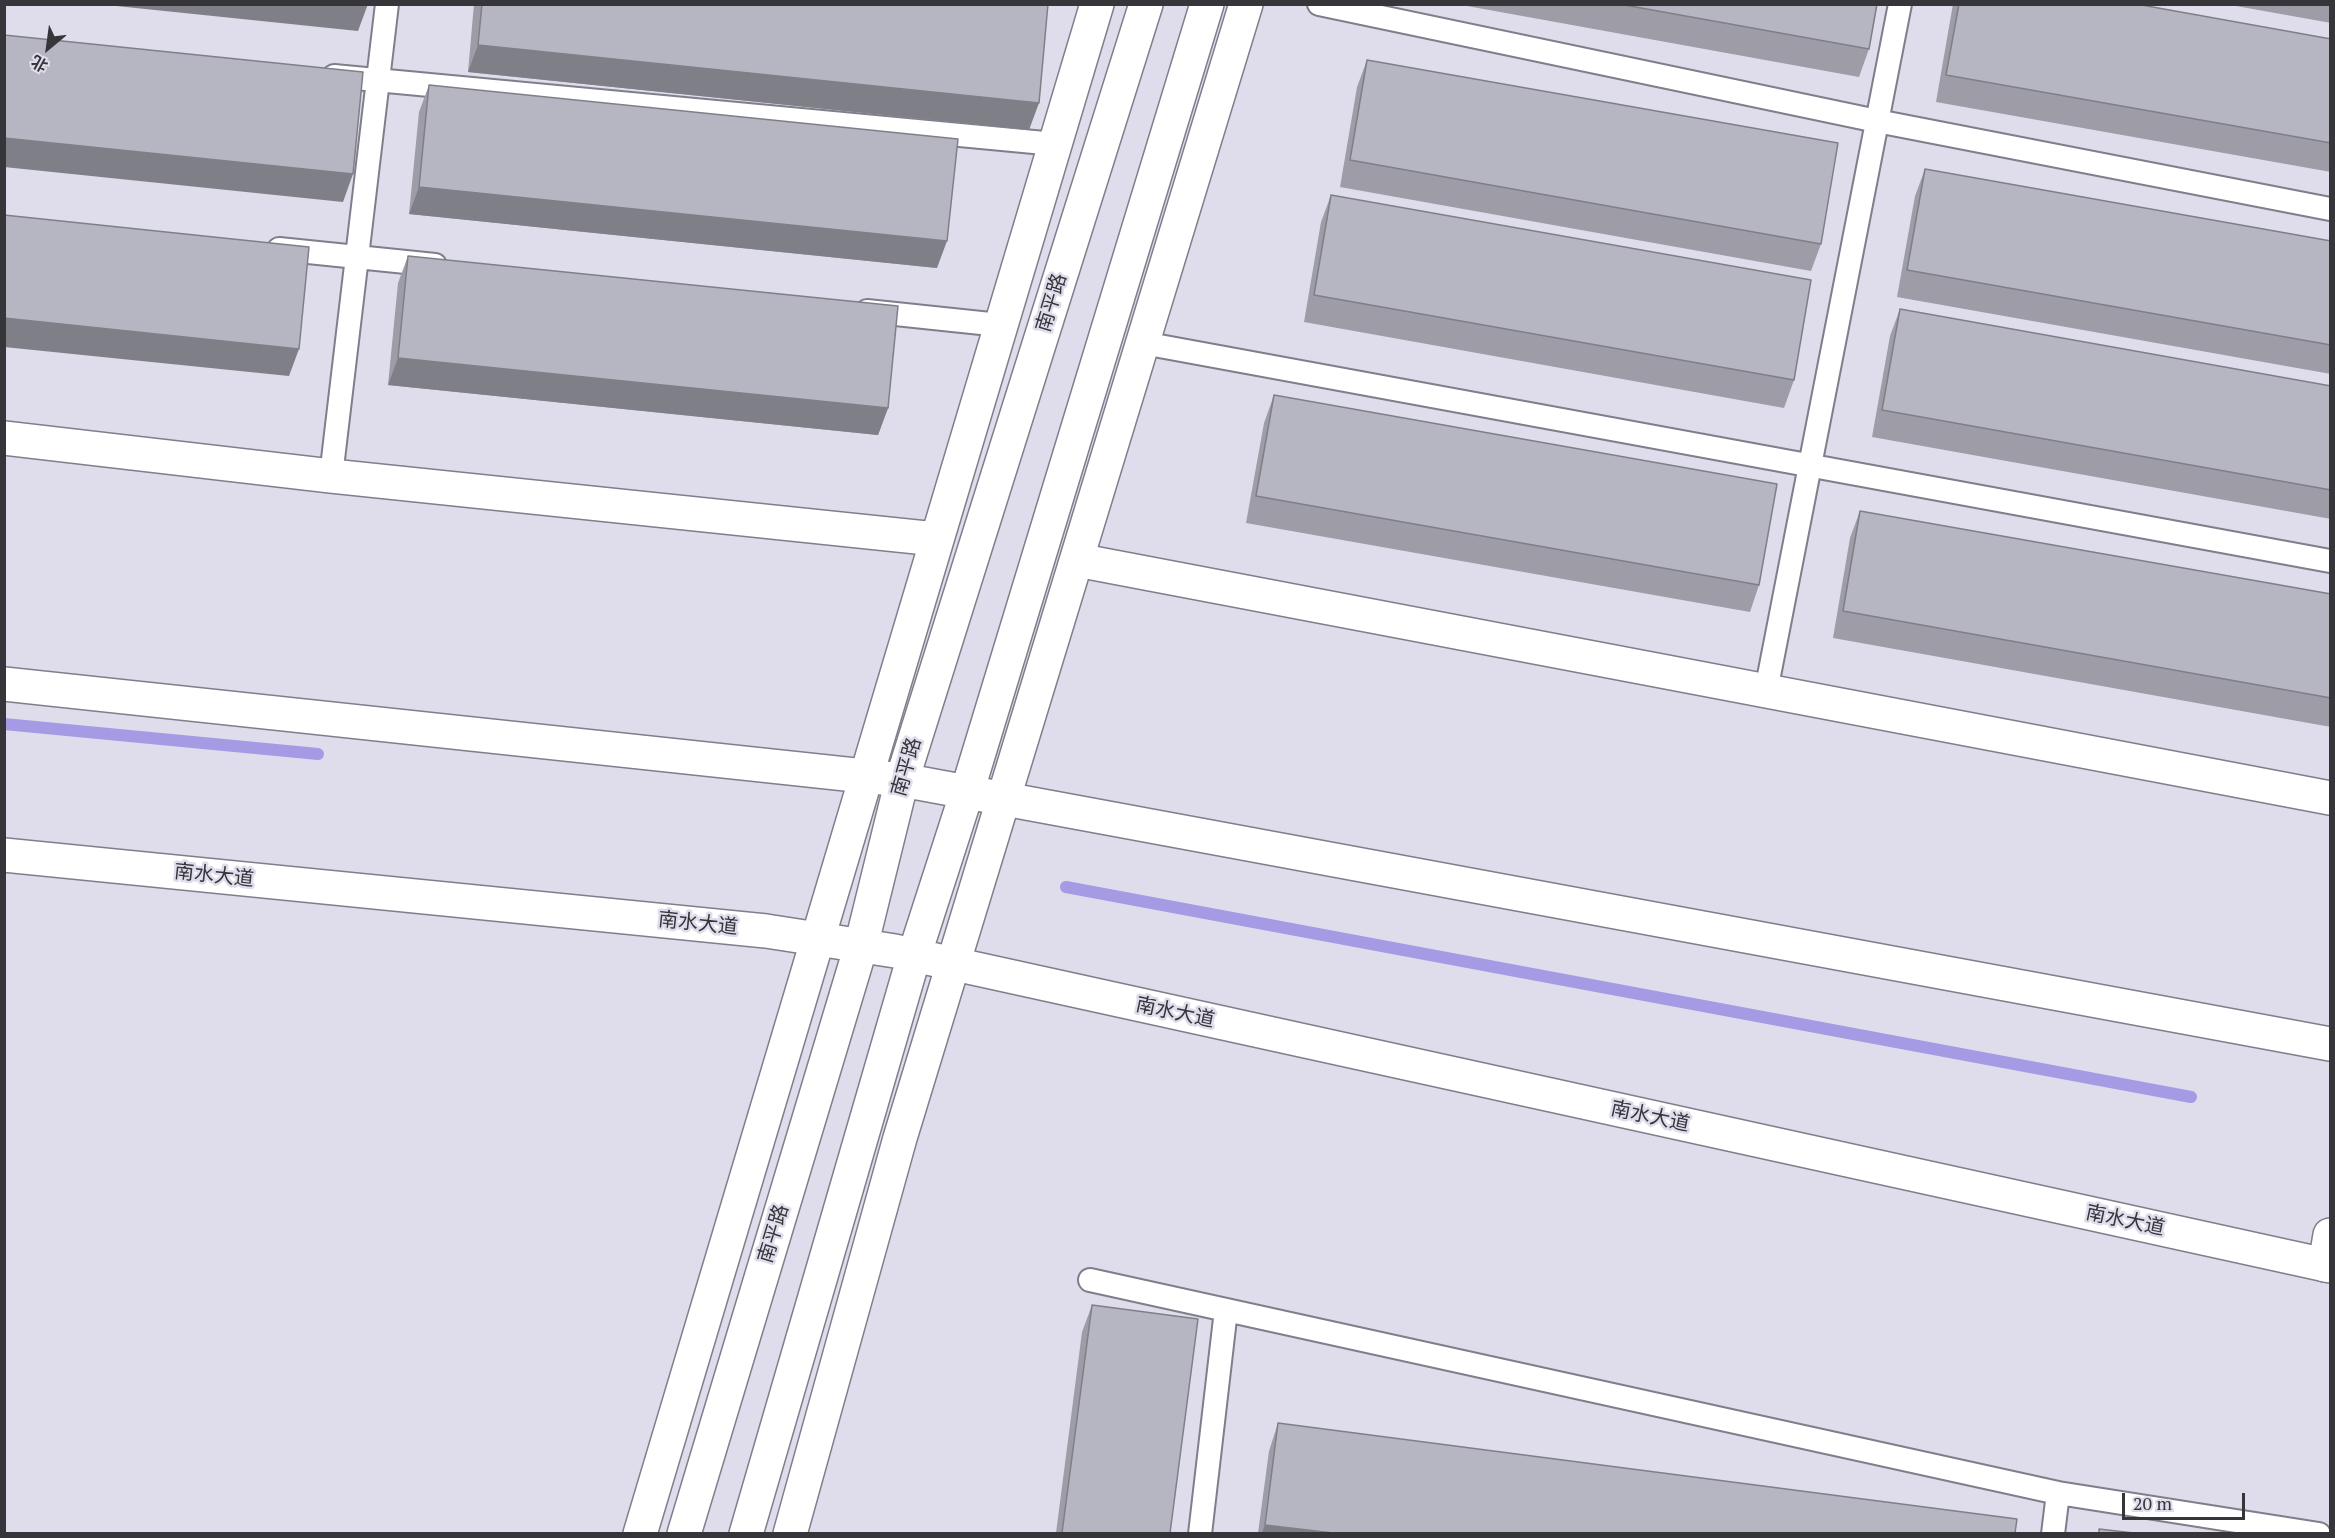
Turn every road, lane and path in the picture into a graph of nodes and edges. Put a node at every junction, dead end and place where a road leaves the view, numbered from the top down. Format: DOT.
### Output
graph roads {
  1 [pos="387,4"];
  2 [pos="1097,4"];
  3 [pos="1146,4"];
  4 [pos="1207,4"];
  5 [pos="1246,4"];
  6 [pos="1319,4"];
  7 [pos="1900,4"];
  8 [pos="308,73"];
  9 [pos="378,80"];
  10 [pos="1877,121"];
  11 [pos="1055,144"];
  12 [pos="2331,209"];
  13 [pos="263,247"];
  14 [pos="357,257"];
  15 [pos="452,267"];
  16 [pos="845,308"];
  17 [pos="1000,325"];
  18 [pos="1143,343"];
  19 [pos="4,438"];
  20 [pos="1810,464"];
  21 [pos="331,476"];
  22 [pos="936,539"];
  23 [pos="1077,560"];
  24 [pos="2331,561"];
  25 [pos="4,684"];
  26 [pos="1766,691"];
  27 [pos="865,777"];
  28 [pos="902,780"];
  29 [pos="967,792"];
  30 [pos="2331,798"];
  31 [pos="1004,799"];
  32 [pos="4,855"];
  33 [pos="817,939"];
  34 [pos="861,946"];
  35 [pos="914,956"];
  36 [pos="954,964"];
  37 [pos="2331,1044"];
  38 [pos="2329,1255"];
  39 [pos="1090,1280"];
  40 [pos="1226,1310"];
  41 [pos="2058,1493"];
  42 [pos="640,1533"];
  43 [pos="684,1533"];
  44 [pos="746,1533"];
  45 [pos="790,1533"];
  46 [pos="1200,1533"];
  47 [pos="2052,1533"];
  48 [pos="2319,1533"];
  1 -- 9 [label="lane"];
  2 -- 11 [label="main road"];
  3 -- 28 [label="main road, 南平路"];
  4 -- 29 [label="main road"];
  5 -- 18 [label="main road"];
  6 -- 10 [label="lane"];
  7 -- 10 [label="lane"];
  8 -- 9 [label="lane"];
  9 -- 11 [label="lane"];
  9 -- 14 [label="lane"];
  10 -- 12 [label="lane"];
  10 -- 20 [label="lane"];
  11 -- 17 [label="main road"];
  13 -- 14 [label="lane"];
  14 -- 15 [label="lane"];
  14 -- 21 [label="lane"];
  16 -- 17 [label="lane"];
  17 -- 22 [label="main road"];
  18 -- 20 [label="lane"];
  18 -- 23 [label="main road"];
  19 -- 21 [label="main road"];
  20 -- 24 [label="lane"];
  20 -- 26 [label="lane"];
  21 -- 22 [label="main road"];
  22 -- 27 [label="main road"];
  23 -- 26 [label="main road"];
  23 -- 31 [label="main road"];
  25 -- 27 [label="main road"];
  26 -- 30 [label="main road"];
  27 -- 28 [label="main road"];
  27 -- 33 [label="main road"];
  28 -- 29 [label="main road"];
  28 -- 34 [label="main road, 南平路"];
  29 -- 31 [label="main road"];
  29 -- 35 [label="main road"];
  31 -- 36 [label="main road"];
  31 -- 37 [label="main road"];
  32 -- 33 [label="main road, 南水大道"];
  33 -- 34 [label="main road, 南水大道"];
  33 -- 42 [label="main road"];
  34 -- 35 [label="main road, 南水大道"];
  34 -- 43 [label="main road, 南平路"];
  35 -- 36 [label="main road, 南水大道"];
  35 -- 44 [label="main road"];
  36 -- 38 [label="main road, 南水大道"];
  36 -- 45 [label="main road"];
  39 -- 40 [label="lane"];
  40 -- 41 [label="lane"];
  40 -- 46 [label="lane"];
  41 -- 47 [label="lane"];
  41 -- 48 [label="lane"];
}
